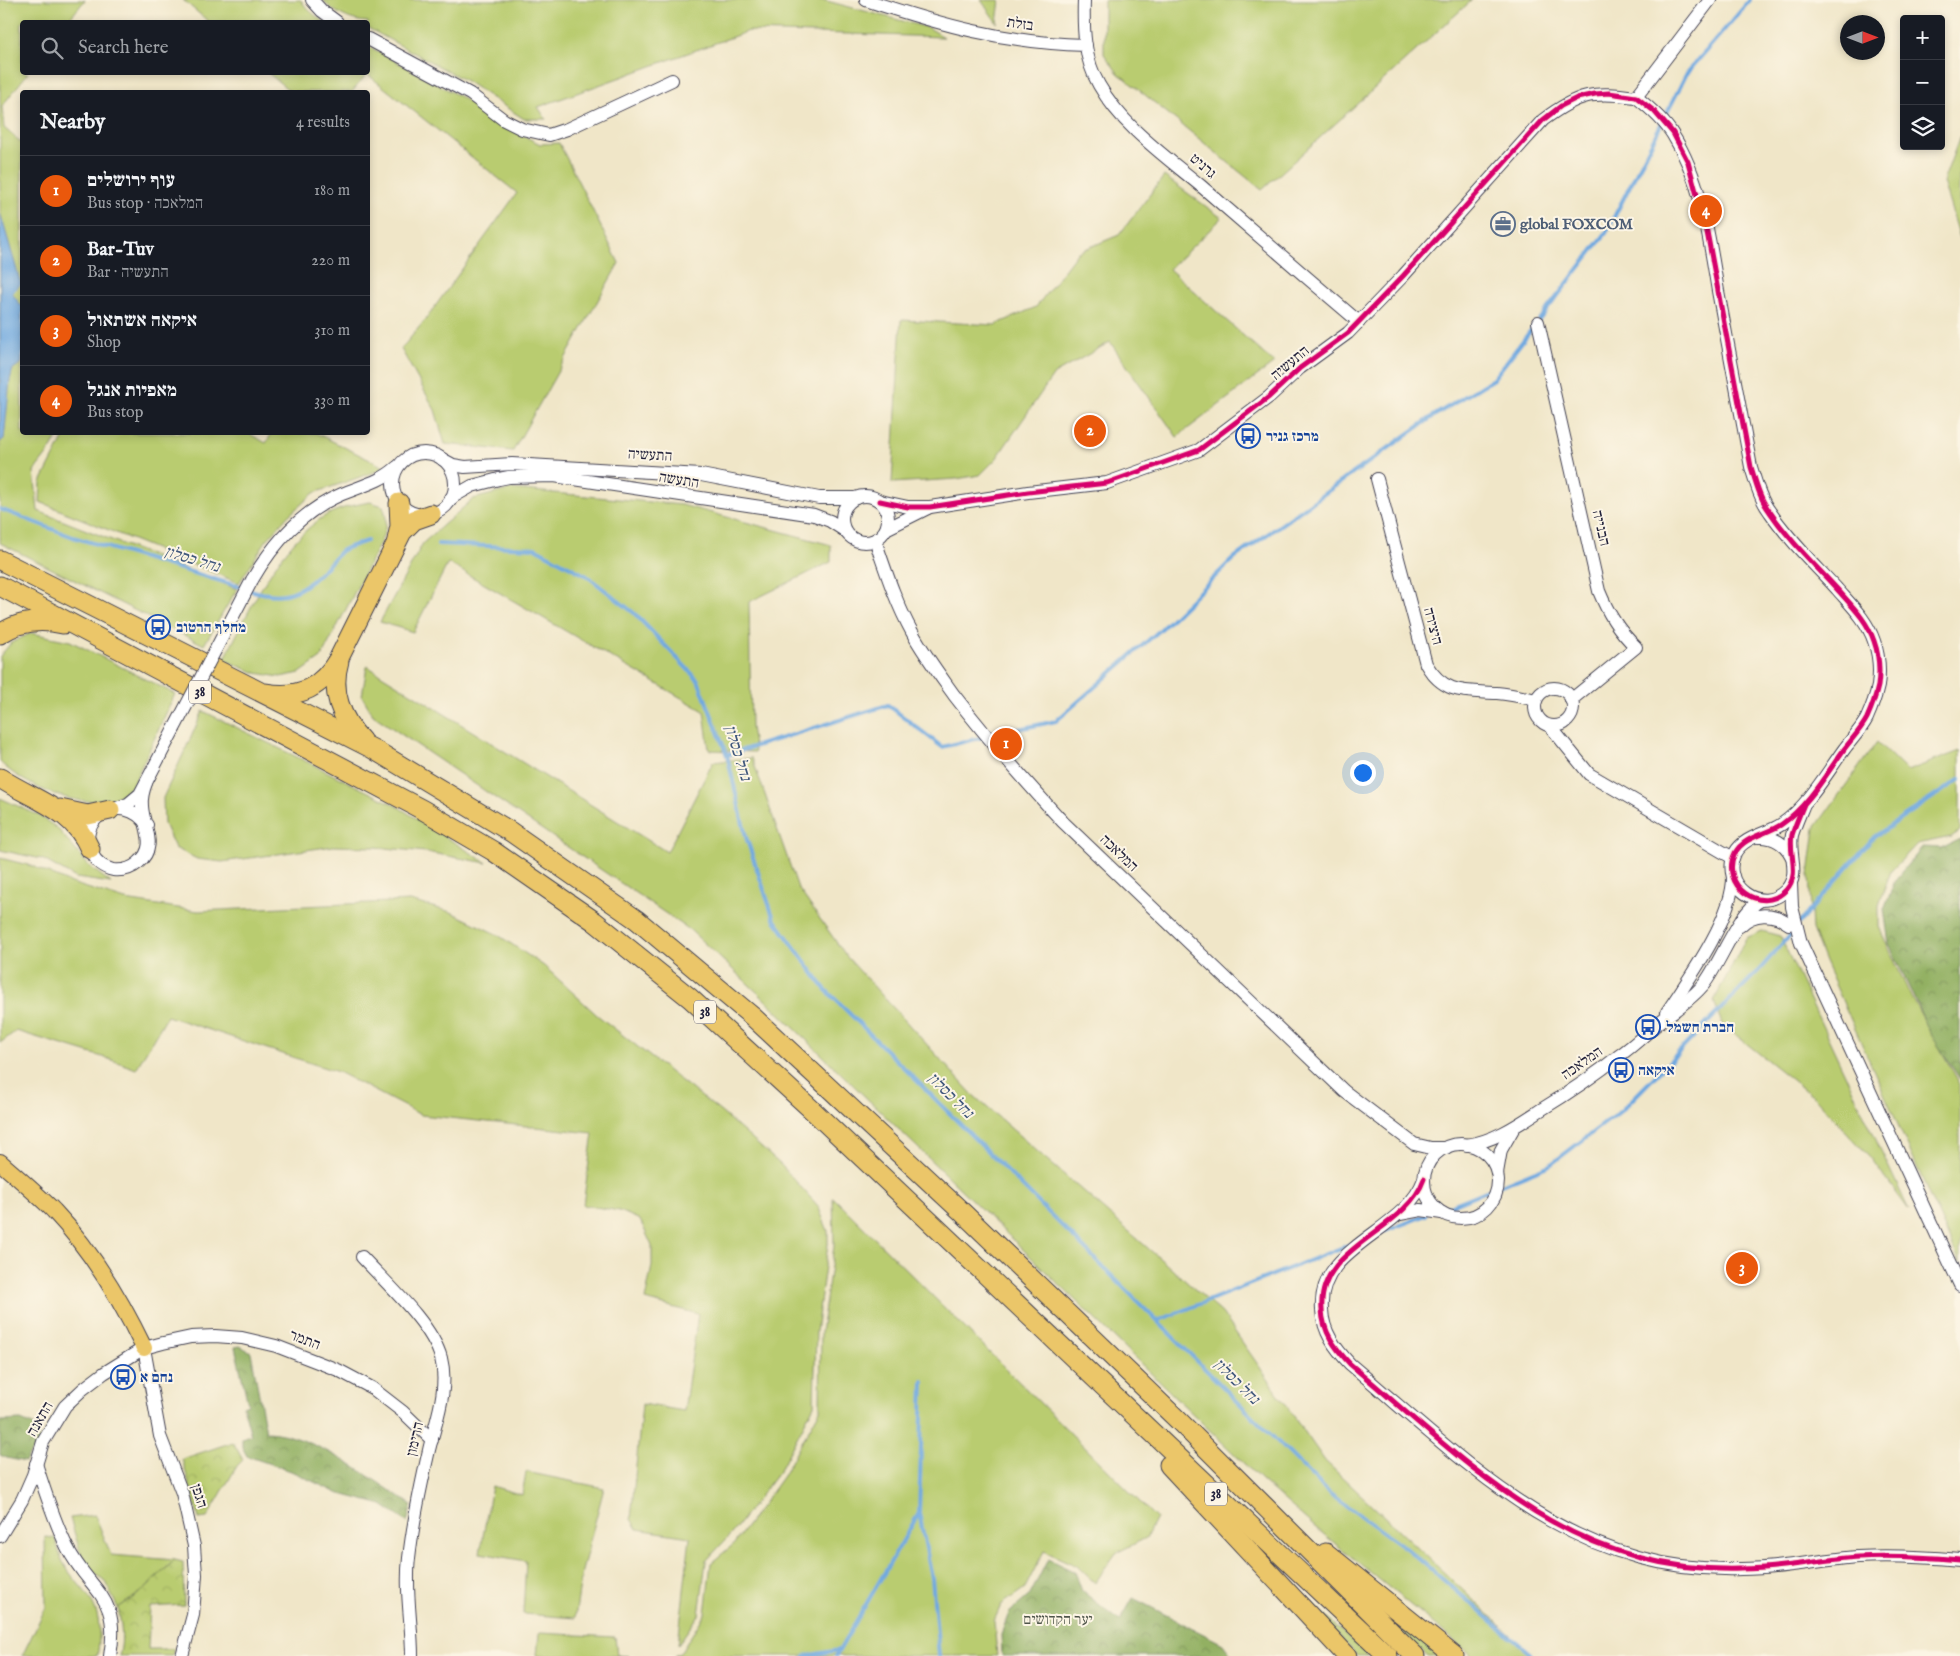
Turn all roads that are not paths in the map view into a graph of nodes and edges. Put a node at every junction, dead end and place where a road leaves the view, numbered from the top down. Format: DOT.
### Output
graph roads {
  1 [pos="312,0"];
  2 [pos="866,0"];
  3 [pos="1084,0"];
  4 [pos="1710,0"];
  5 [pos="334,20"];
  6 [pos="370,40"];
  7 [pos="1086,45"];
  8 [pos="672,80"];
  9 [pos="1636,97"];
  10 [pos="1359,322"];
  11 [pos="1538,322"];
  12 [pos="442,459"];
  13 [pos="399,466"];
  14 [pos="1377,479"];
  15 [pos="354,489"];
  16 [pos="451,498"];
  17 [pos="856,498"];
  18 [pos="398,501"];
  19 [pos="880,501"];
  20 [pos="930,507"];
  21 [pos="431,514"];
  22 [pos="886,529"];
  23 [pos="844,530"];
  24 [pos="875,540"];
  25 [pos="396,544"];
  26 [pos="0,560"];
  27 [pos="0,586"];
  28 [pos="84,631"];
  29 [pos="0,634"];
  30 [pos="342,650"];
  31 [pos="260,692"];
  32 [pos="1536,700"];
  33 [pos="1570,700"];
  34 [pos="1550,726"];
  35 [pos="372,749"];
  36 [pos="0,778"];
  37 [pos="146,783"];
  38 [pos="47,804"];
  39 [pos="1804,804"];
  40 [pos="112,810"];
  41 [pos="147,825"];
  42 [pos="1758,837"];
  43 [pos="90,849"];
  44 [pos="1733,858"];
  45 [pos="1793,858"];
  46 [pos="1733,876"];
  47 [pos="1791,883"];
  48 [pos="1762,900"];
  49 [pos="1789,924"];
  50 [pos="1735,932"];
  51 [pos="1801,943"];
  52 [pos="1661,1021"];
  53 [pos="1516,1126"];
  54 [pos="1405,1138"];
  55 [pos="1467,1145"];
  56 [pos="1446,1148"];
  57 [pos="0,1162"];
  58 [pos="1497,1175"];
  59 [pos="1425,1177"];
  60 [pos="1444,1214"];
  61 [pos="1396,1216"];
  62 [pos="362,1257"];
  63 [pos="1960,1285"];
  64 [pos="1045,1332"];
  65 [pos="144,1348"];
  66 [pos="432,1440"];
  67 [pos="36,1464"];
  68 [pos="1246,1489"];
  69 [pos="0,1536"];
  70 [pos="1960,1560"];
  71 [pos="110,1656"];
  72 [pos="182,1656"];
  73 [pos="412,1656"];
  74 [pos="1347,1656"];
  75 [pos="1388,1656"];
  76 [pos="1415,1656"];
  77 [pos="1454,1656"];
  1 -- 5 [label="street"];
  2 -- 7 [label="street, בזלת"];
  3 -- 7 [label="street, גרניט"];
  4 -- 9 [label="street"];
  6 -- 8 [label="street"];
  7 -- 10 [label="street, גרניט"];
  9 -- 10 [label="street, התעשיה"];
  9 -- 39 [label="street"];
  10 -- 20 [label="street, התעשיה"];
  11 -- 33 [label="street, הבנייה"];
  12 -- 13 [label="street"];
  12 -- 16 [label="street"];
  12 -- 17 [label="street, התעשיה"];
  13 -- 15 [label="street"];
  13 -- 18 [label="street"];
  14 -- 32 [label="street, היצירה"];
  15 -- 18 [label="street"];
  15 -- 37 [label="street, bridge"];
  16 -- 21 [label="street"];
  16 -- 23 [label="street, התעשה"];
  17 -- 19 [label="street"];
  17 -- 23 [label="street"];
  18 -- 21 [label="street"];
  18 -- 25 [label="highway"];
  19 -- 20 [label="street, התעשיה"];
  19 -- 22 [label="street"];
  20 -- 22 [label="street, התעשיה"];
  21 -- 25 [label="highway"];
  22 -- 24 [label="street"];
  23 -- 24 [label="street"];
  24 -- 54 [label="street, המלאכה"];
  25 -- 30 [label="highway"];
  26 -- 31 [label="highway, 38"];
  27 -- 28 [label="highway, 38"];
  28 -- 29 [label="highway"];
  28 -- 64 [label="highway, 38"];
  30 -- 31 [label="highway"];
  30 -- 35 [label="highway"];
  31 -- 35 [label="highway, 38"];
  32 -- 33 [label="street"];
  32 -- 34 [label="street"];
  33 -- 34 [label="street"];
  34 -- 44 [label="street"];
  35 -- 68 [label="highway, 38"];
  36 -- 38 [label="highway"];
  37 -- 40 [label="street"];
  37 -- 41 [label="street"];
  38 -- 40 [label="highway"];
  38 -- 43 [label="highway"];
  39 -- 42 [label="street"];
  39 -- 45 [label="street"];
  40 -- 41 [label="street"];
  40 -- 43 [label="street"];
  41 -- 43 [label="street"];
  42 -- 44 [label="street"];
  42 -- 45 [label="street"];
  44 -- 46 [label="street"];
  45 -- 47 [label="street"];
  46 -- 48 [label="street"];
  46 -- 52 [label="street, המלאכה"];
  47 -- 48 [label="street"];
  47 -- 51 [label="street"];
  48 -- 49 [label="street"];
  48 -- 50 [label="street, המלאכה"];
  49 -- 50 [label="street"];
  49 -- 51 [label="street"];
  50 -- 52 [label="street, המלאכה"];
  51 -- 63 [label="street"];
  52 -- 53 [label="street, המלאכה"];
  53 -- 55 [label="street, המלאכה"];
  53 -- 58 [label="street, המלאכה"];
  54 -- 56 [label="street, המלאכה"];
  54 -- 59 [label="street, המלאכה"];
  55 -- 56 [label="street"];
  55 -- 58 [label="street"];
  56 -- 59 [label="street"];
  57 -- 65 [label="main road"];
  58 -- 60 [label="street"];
  59 -- 60 [label="street"];
  59 -- 61 [label="street"];
  60 -- 61 [label="street"];
  61 -- 70 [label="street"];
  62 -- 66 [label="street, הרימון"];
  64 -- 74 [label="highway"];
  64 -- 75 [label="highway, 38"];
  65 -- 66 [label="street, התמר"];
  65 -- 67 [label="street, התאנה"];
  65 -- 72 [label="street, הגפן"];
  66 -- 73 [label="street, הרימון"];
  67 -- 69 [label="street, התאנה"];
  67 -- 71 [label="street"];
  68 -- 76 [label="highway, 38"];
  68 -- 77 [label="highway"];
}
